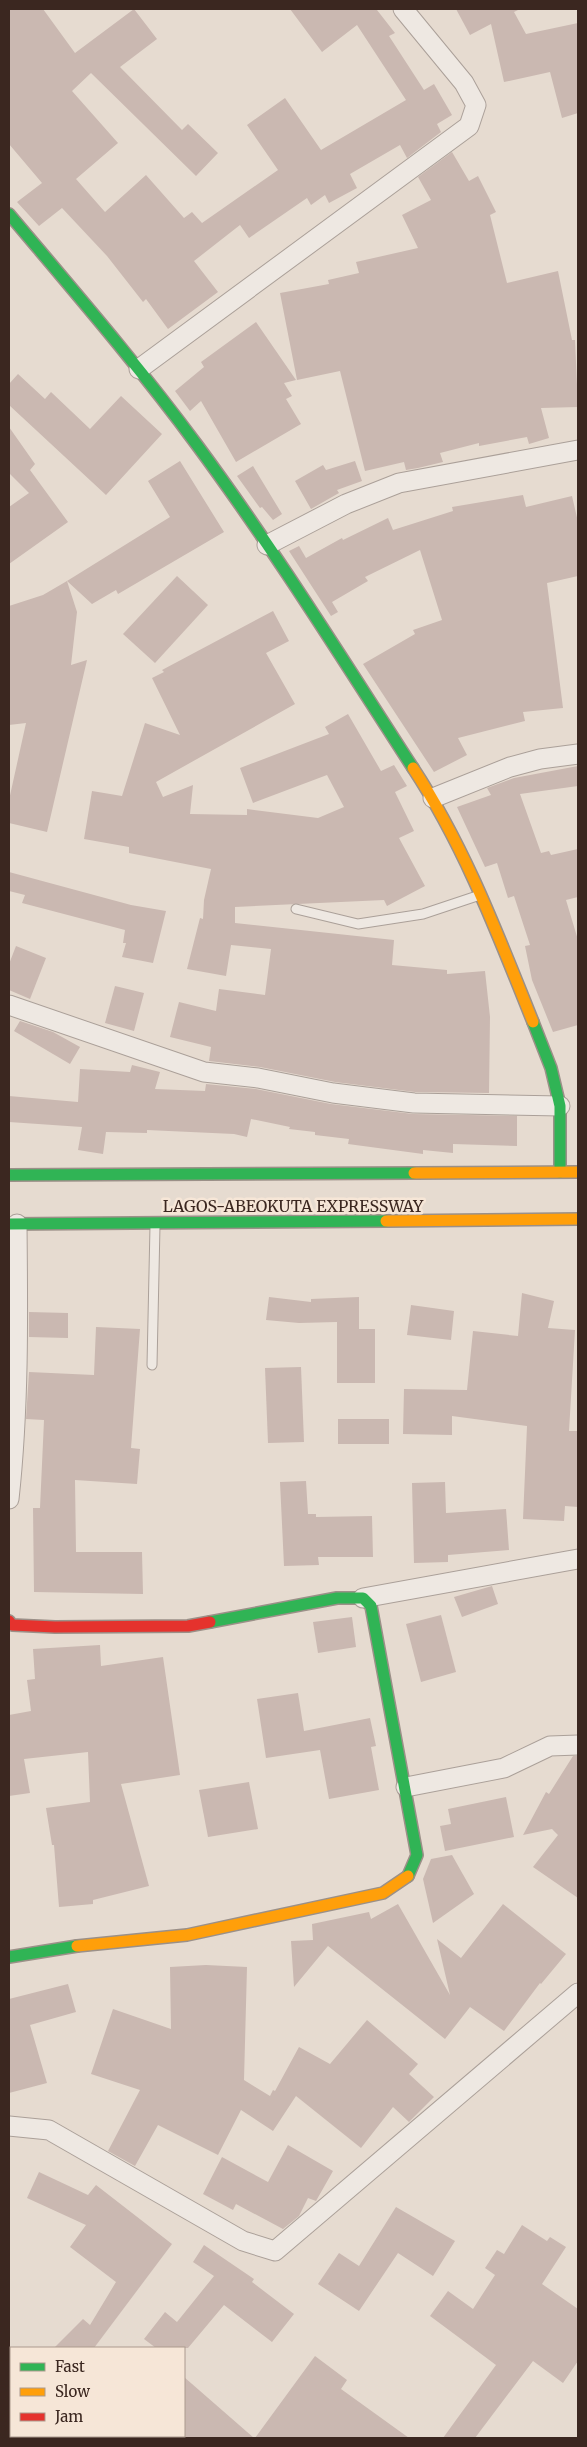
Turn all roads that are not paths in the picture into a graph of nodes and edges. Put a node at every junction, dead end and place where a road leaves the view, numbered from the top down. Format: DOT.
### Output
graph roads {
  1 [pos="403,9"];
  2 [pos="9,214"];
  3 [pos="139,369"];
  4 [pos="578,450"];
  5 [pos="267,545"];
  6 [pos="578,754"];
  7 [pos="433,798"];
  8 [pos="482,894"];
  9 [pos="296,909"];
  10 [pos="9,1005"];
  11 [pos="560,1106"];
  12 [pos="560,1172"];
  13 [pos="578,1172"];
  14 [pos="9,1175"];
  15 [pos="578,1219"];
  16 [pos="13,1224"];
  17 [pos="155,1224"];
  18 [pos="152,1366"];
  19 [pos="9,1499"];
  20 [pos="578,1559"];
  21 [pos="363,1598"];
  22 [pos="9,1621"];
  23 [pos="578,1745"];
  24 [pos="406,1787"];
  25 [pos="9,1956"];
  26 [pos="578,1993"];
  27 [pos="9,2126"];
  1 -- 3 [label="street"];
  2 -- 3 [label="main road"];
  3 -- 5 [label="main road"];
  4 -- 5 [label="street"];
  5 -- 7 [label="main road"];
  6 -- 7 [label="street"];
  7 -- 8 [label="main road"];
  8 -- 9 [label="lane"];
  8 -- 11 [label="main road"];
  10 -- 11 [label="street"];
  11 -- 12 [label="main road"];
  12 -- 13 [label="main road, LAGOS-ABEOKUTA EXPRESSWAY"];
  12 -- 14 [label="main road, LAGOS-ABEOKUTA EXPRESSWAY"];
  15 -- 17 [label="main road, LAGOS-ABEOKUTA EXPRESSWAY"];
  16 -- 17 [label="main road, LAGOS-ABEOKUTA EXPRESSWAY"];
  16 -- 19 [label="street"];
  17 -- 18 [label="lane"];
  20 -- 21 [label="street"];
  21 -- 22 [label="main road"];
  21 -- 24 [label="main road"];
  23 -- 24 [label="street"];
  24 -- 25 [label="main road"];
  26 -- 27 [label="street"];
}
